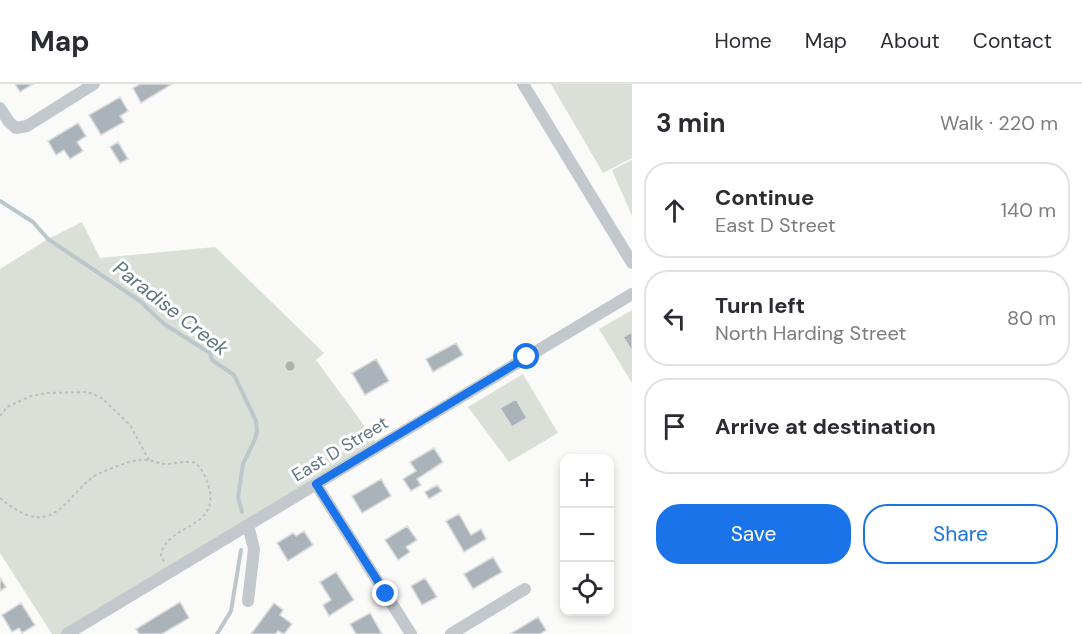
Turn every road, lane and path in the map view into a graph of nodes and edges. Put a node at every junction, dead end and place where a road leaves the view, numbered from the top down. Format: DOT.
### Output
graph roads {
  1 [pos="94,84"];
  2 [pos="523,84"];
  3 [pos="0,108"];
  4 [pos="632,263"];
  5 [pos="632,294"];
  6 [pos="0,416"];
  7 [pos="149,460"];
  8 [pos="316,484"];
  9 [pos="0,498"];
  10 [pos="248,525"];
  11 [pos="170,572"];
  12 [pos="525,589"];
  13 [pos="248,601"];
  14 [pos="67,634"];
  15 [pos="411,634"];
  16 [pos="451,634"];
  1 -- 3 [label="street"];
  2 -- 4 [label="street"];
  5 -- 8 [label="street, East D Street"];
  6 -- 7 [label="path"];
  7 -- 9 [label="path"];
  7 -- 11 [label="path"];
  8 -- 10 [label="street, East D Street"];
  8 -- 15 [label="street"];
  10 -- 11 [label="street, East D Street"];
  10 -- 13 [label="street"];
  11 -- 14 [label="street, East D Street"];
  12 -- 16 [label="street"];
}
